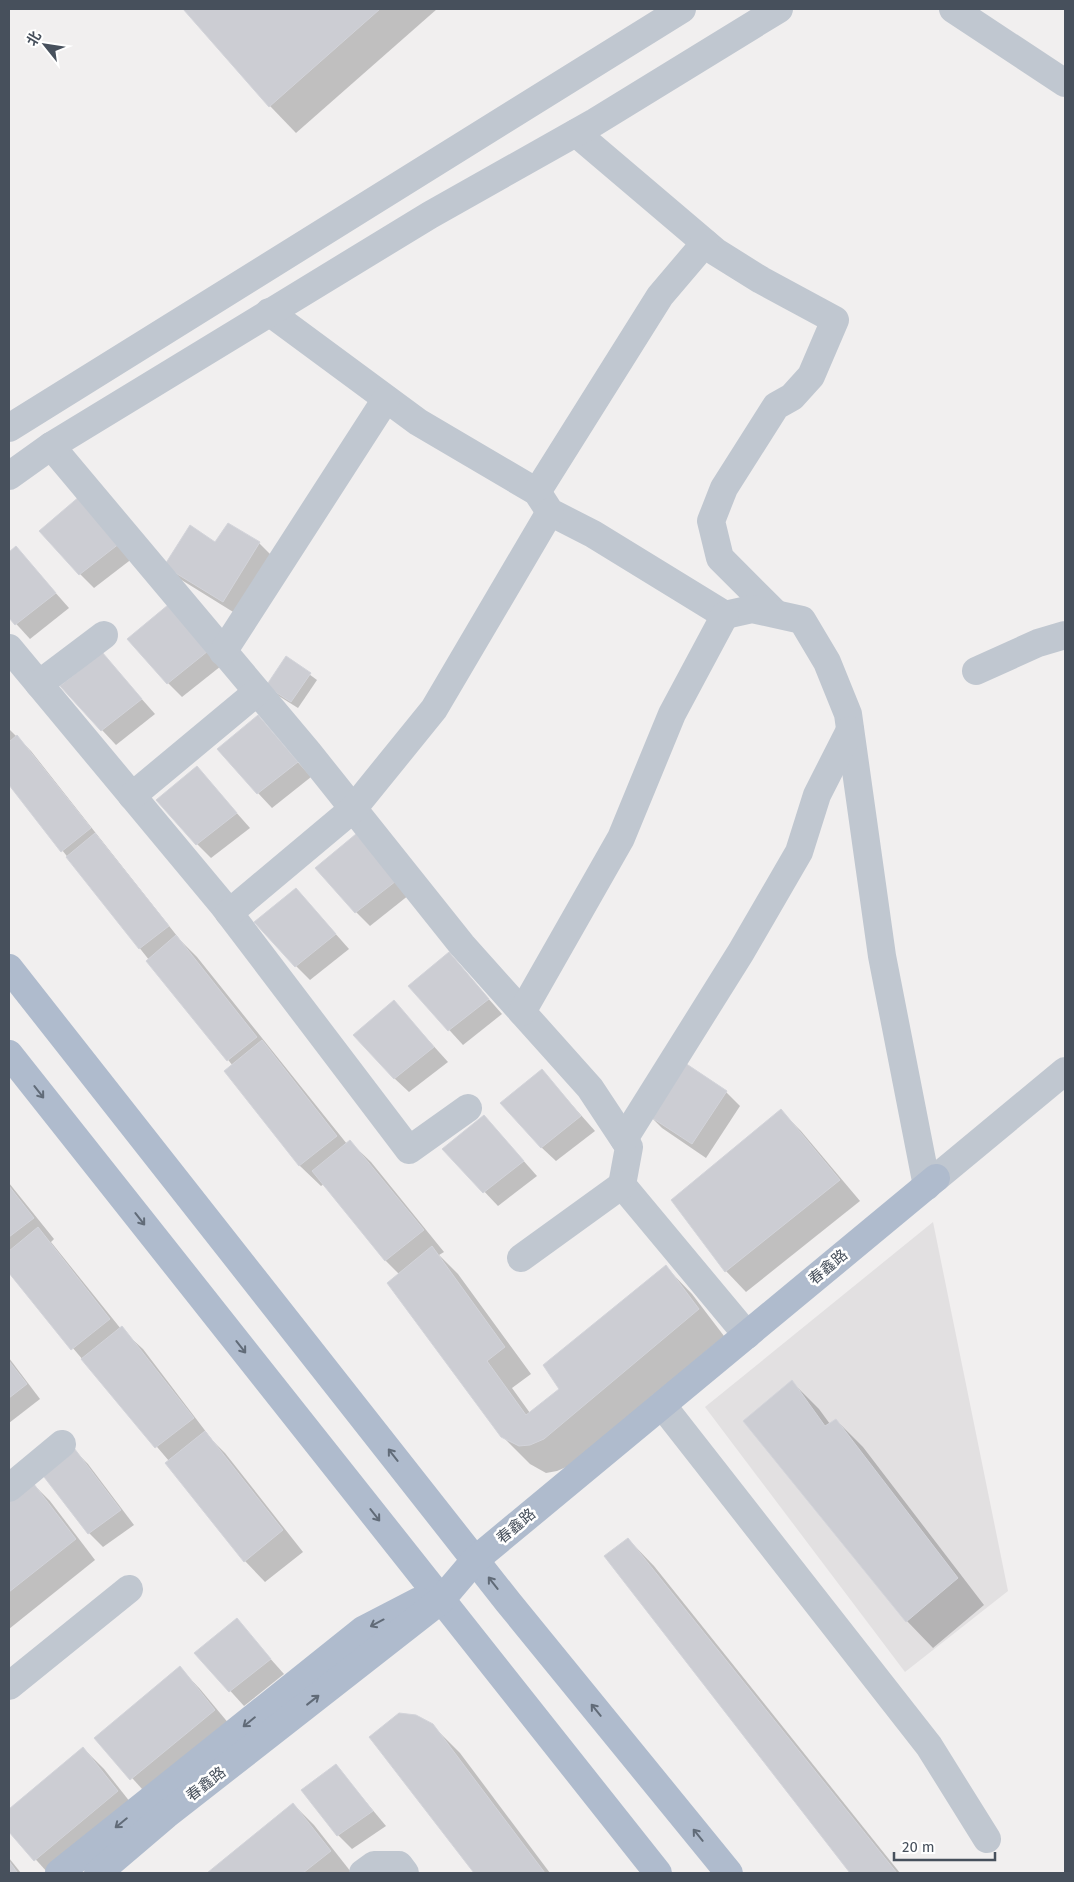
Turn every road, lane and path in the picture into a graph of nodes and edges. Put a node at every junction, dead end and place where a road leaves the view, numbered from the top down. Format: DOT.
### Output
graph roads {
  1 [pos="682,9"];
  2 [pos="779,9"];
  3 [pos="953,9"];
  4 [pos="1065,83"];
  5 [pos="576,134"];
  6 [pos="705,243"];
  7 [pos="269,312"];
  8 [pos="386,399"];
  9 [pos="9,428"];
  10 [pos="51,446"];
  11 [pos="9,476"];
  12 [pos="544,502"];
  13 [pos="775,613"];
  14 [pos="725,616"];
  15 [pos="104,635"];
  16 [pos="1065,635"];
  17 [pos="9,648"];
  18 [pos="223,652"];
  19 [pos="976,671"];
  20 [pos="39,684"];
  21 [pos="257,692"];
  22 [pos="850,730"];
  23 [pos="132,796"];
  24 [pos="354,809"];
  25 [pos="229,913"];
  26 [pos="9,968"];
  27 [pos="522,1012"];
  28 [pos="9,1054"];
  29 [pos="1065,1071"];
  30 [pos="468,1108"];
  31 [pos="624,1139"];
  32 [pos="931,1182"];
  33 [pos="622,1185"];
  34 [pos="521,1258"];
  35 [pos="747,1335"];
  36 [pos="662,1405"];
  37 [pos="62,1444"];
  38 [pos="9,1488"];
  39 [pos="475,1560"];
  40 [pos="129,1589"];
  41 [pos="438,1596"];
  42 [pos="9,1686"];
  43 [pos="987,1838"];
  44 [pos="59,1873"];
  45 [pos="98,1873"];
  46 [pos="363,1873"];
  47 [pos="405,1873"];
  48 [pos="658,1873"];
  49 [pos="729,1873"];
  1 -- 9 [label="street"];
  2 -- 5 [label="street"];
  3 -- 4 [label="street"];
  5 -- 6 [label="street"];
  5 -- 7 [label="street"];
  6 -- 12 [label="street"];
  6 -- 13 [label="street"];
  7 -- 8 [label="street"];
  7 -- 10 [label="street"];
  8 -- 12 [label="street"];
  8 -- 18 [label="street"];
  10 -- 11 [label="street"];
  10 -- 18 [label="street"];
  12 -- 14 [label="street"];
  12 -- 24 [label="street"];
  13 -- 14 [label="street"];
  13 -- 22 [label="street"];
  14 -- 27 [label="street"];
  15 -- 20 [label="street"];
  16 -- 19 [label="street"];
  17 -- 20 [label="street"];
  18 -- 21 [label="street"];
  20 -- 23 [label="street"];
  21 -- 23 [label="street"];
  21 -- 24 [label="street"];
  22 -- 31 [label="street"];
  22 -- 32 [label="street"];
  23 -- 25 [label="street"];
  24 -- 25 [label="street"];
  24 -- 27 [label="street"];
  25 -- 30 [label="street"];
  39 -- 26 [label="main road, one-way"];
  27 -- 31 [label="street"];
  28 -- 41 [label="main road, one-way"];
  29 -- 32 [label="street"];
  31 -- 33 [label="street"];
  32 -- 35 [label="main road, 春鑫路"];
  33 -- 34 [label="street"];
  33 -- 35 [label="street"];
  35 -- 36 [label="main road, 春鑫路"];
  36 -- 39 [label="main road, 春鑫路"];
  36 -- 43 [label="street"];
  37 -- 38 [label="street"];
  39 -- 41 [label="main road, 春鑫路"];
  49 -- 39 [label="main road, one-way"];
  40 -- 42 [label="street"];
  41 -- 44 [label="main road, 春鑫路, one-way"];
  45 -- 41 [label="main road, 春鑫路, one-way"];
  41 -- 48 [label="main road"];
  46 -- 47 [label="street"];
}
